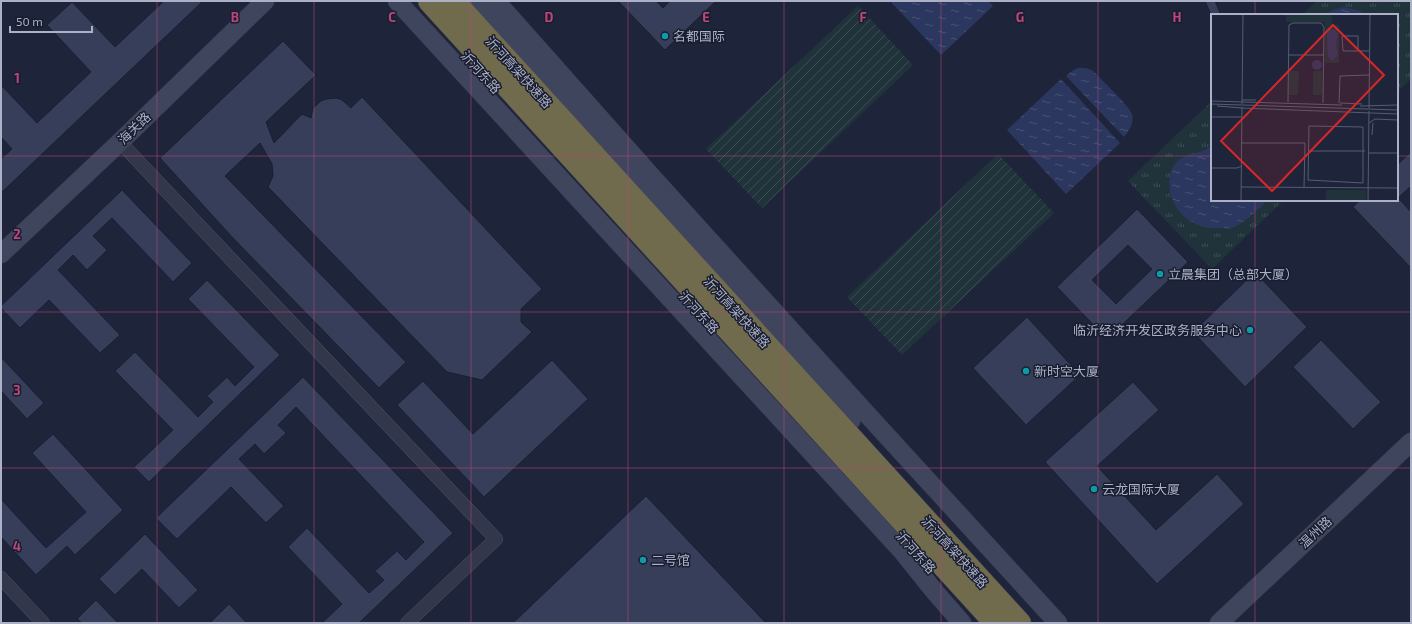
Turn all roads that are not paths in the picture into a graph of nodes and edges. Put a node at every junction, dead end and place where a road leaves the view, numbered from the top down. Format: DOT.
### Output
graph roads {
  1 [pos="265,1"];
  2 [pos="397,1"];
  3 [pos="417,1"];
  4 [pos="429,1"];
  5 [pos="454,1"];
  6 [pos="475,1"];
  7 [pos="496,1"];
  8 [pos="120,142"];
  9 [pos="1,254"];
  10 [pos="1411,442"];
  11 [pos="869,500"];
  12 [pos="882,529"];
  13 [pos="1,578"];
  14 [pos="968,580"];
  15 [pos="43,623"];
  16 [pos="407,623"];
  17 [pos="962,623"];
  18 [pos="981,623"];
  19 [pos="990,623"];
  20 [pos="996,623"];
  21 [pos="1020,623"];
  22 [pos="1030,623"];
  23 [pos="1058,623"];
  24 [pos="1219,623"];
  1 -- 8 [label="street, 海关路"];
  2 -- 12 [label="street"];
  3 -- 11 [label="street, 沂河东路"];
  4 -- 14 [label="highway, 沂河高架快速路"];
  5 -- 14 [label="highway, 沂河高架快速路"];
  6 -- 22 [label="street"];
  7 -- 23 [label="street"];
  8 -- 9 [label="street, 海关路"];
  8 -- 16 [label="street"];
  10 -- 24 [label="street, 温州路"];
  11 -- 12 [label="street"];
  11 -- 18 [label="street, 沂河东路"];
  12 -- 17 [label="street"];
  13 -- 15 [label="street"];
  14 -- 19 [label="highway"];
  14 -- 20 [label="highway, 沂河高架快速路"];
  14 -- 21 [label="highway, 沂河高架快速路"];
  14 -- 22 [label="highway"];
}
